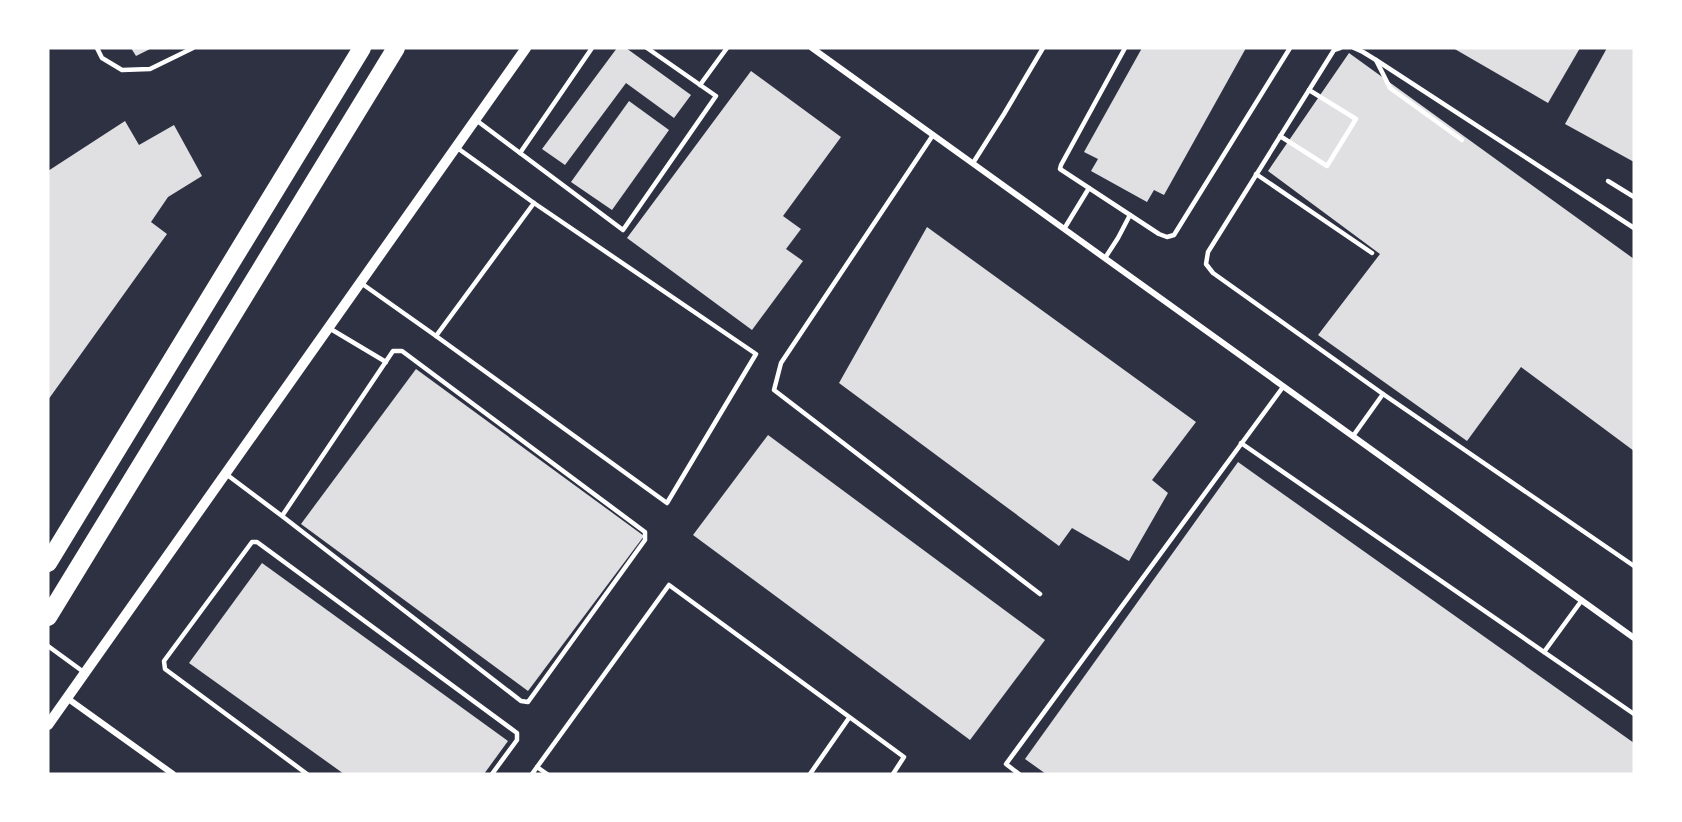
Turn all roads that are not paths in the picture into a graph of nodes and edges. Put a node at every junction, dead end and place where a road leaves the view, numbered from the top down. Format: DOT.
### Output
graph roads {
  1 [pos="97,48"];
  2 [pos="194,48"];
  3 [pos="362,48"];
  4 [pos="396,48"];
  5 [pos="526,48"];
  6 [pos="592,48"];
  7 [pos="647,48"];
  8 [pos="727,48"];
  9 [pos="812,48"];
  10 [pos="1043,48"];
  11 [pos="1125,48"];
  12 [pos="1290,48"];
  13 [pos="1340,48"];
  14 [pos="1354,48"];
  15 [pos="1377,60"];
  16 [pos="700,85"];
  17 [pos="1309,90"];
  18 [pos="476,120"];
  19 [pos="933,135"];
  20 [pos="1280,136"];
  21 [pos="1462,140"];
  22 [pos="456,147"];
  23 [pos="520,153"];
  24 [pos="973,164"];
  25 [pos="1256,174"];
  26 [pos="1608,181"];
  27 [pos="1089,188"];
  28 [pos="1634,197"];
  29 [pos="534,202"];
  30 [pos="1130,215"];
  31 [pos="1634,228"];
  32 [pos="1064,229"];
  33 [pos="1372,253"];
  34 [pos="1105,258"];
  35 [pos="361,283"];
  36 [pos="329,328"];
  37 [pos="436,336"];
  38 [pos="386,362"];
  39 [pos="1283,387"];
  40 [pos="1383,394"];
  41 [pos="1353,436"];
  42 [pos="1241,444"];
  43 [pos="225,474"];
  44 [pos="282,516"];
  45 [pos="48,563"];
  46 [pos="1634,566"];
  47 [pos="1040,594"];
  48 [pos="1581,600"];
  49 [pos="48,617"];
  50 [pos="1634,638"];
  51 [pos="48,646"];
  52 [pos="1544,652"];
  53 [pos="85,673"];
  54 [pos="67,698"];
  55 [pos="1634,714"];
  56 [pos="849,718"];
  57 [pos="48,725"];
  58 [pos="537,767"];
  59 [pos="173,774"];
  60 [pos="307,774"];
  61 [pos="492,774"];
  62 [pos="532,774"];
  63 [pos="547,774"];
  64 [pos="810,774"];
  65 [pos="893,774"];
  66 [pos="1018,774"];
  1 -- 2 [label="lane"];
  3 -- 45 [label="highway"];
  4 -- 49 [label="highway"];
  5 -- 18 [label="street"];
  6 -- 23 [label="lane"];
  7 -- 16 [label="lane"];
  8 -- 16 [label="lane"];
  9 -- 19 [label="street"];
  10 -- 24 [label="lane"];
  11 -- 27 [label="lane"];
  12 -- 30 [label="lane"];
  13 -- 17 [label="lane"];
  14 -- 15 [label="lane"];
  15 -- 21 [label="lane"];
  15 -- 31 [label="lane"];
  16 -- 23 [label="lane"];
  17 -- 20 [label="lane"];
  17 -- 20 [label="lane"];
  18 -- 22 [label="street"];
  18 -- 23 [label="lane"];
  19 -- 24 [label="street"];
  19 -- 47 [label="lane"];
  20 -- 25 [label="lane"];
  22 -- 29 [label="lane"];
  22 -- 35 [label="street"];
  24 -- 32 [label="street"];
  25 -- 33 [label="lane"];
  25 -- 40 [label="lane"];
  26 -- 28 [label="lane"];
  27 -- 30 [label="lane"];
  27 -- 32 [label="lane"];
  29 -- 37 [label="lane"];
  29 -- 37 [label="lane"];
  30 -- 34 [label="lane"];
  32 -- 34 [label="street"];
  34 -- 39 [label="street"];
  35 -- 36 [label="street"];
  35 -- 37 [label="lane"];
  36 -- 38 [label="lane"];
  36 -- 43 [label="street"];
  38 -- 44 [label="lane"];
  38 -- 44 [label="lane"];
  39 -- 41 [label="street"];
  39 -- 42 [label="lane"];
  40 -- 41 [label="lane"];
  40 -- 46 [label="lane"];
  41 -- 48 [label="street"];
  42 -- 52 [label="lane"];
  42 -- 66 [label="lane"];
  43 -- 44 [label="lane"];
  43 -- 53 [label="street"];
  48 -- 50 [label="street"];
  48 -- 52 [label="lane"];
  51 -- 53 [label="lane"];
  52 -- 55 [label="lane"];
  53 -- 54 [label="street"];
  54 -- 57 [label="street"];
  54 -- 59 [label="street"];
  56 -- 58 [label="lane"];
  56 -- 64 [label="lane"];
  56 -- 65 [label="lane"];
  58 -- 62 [label="lane"];
  58 -- 63 [label="lane"];
  60 -- 61 [label="lane"];
}
